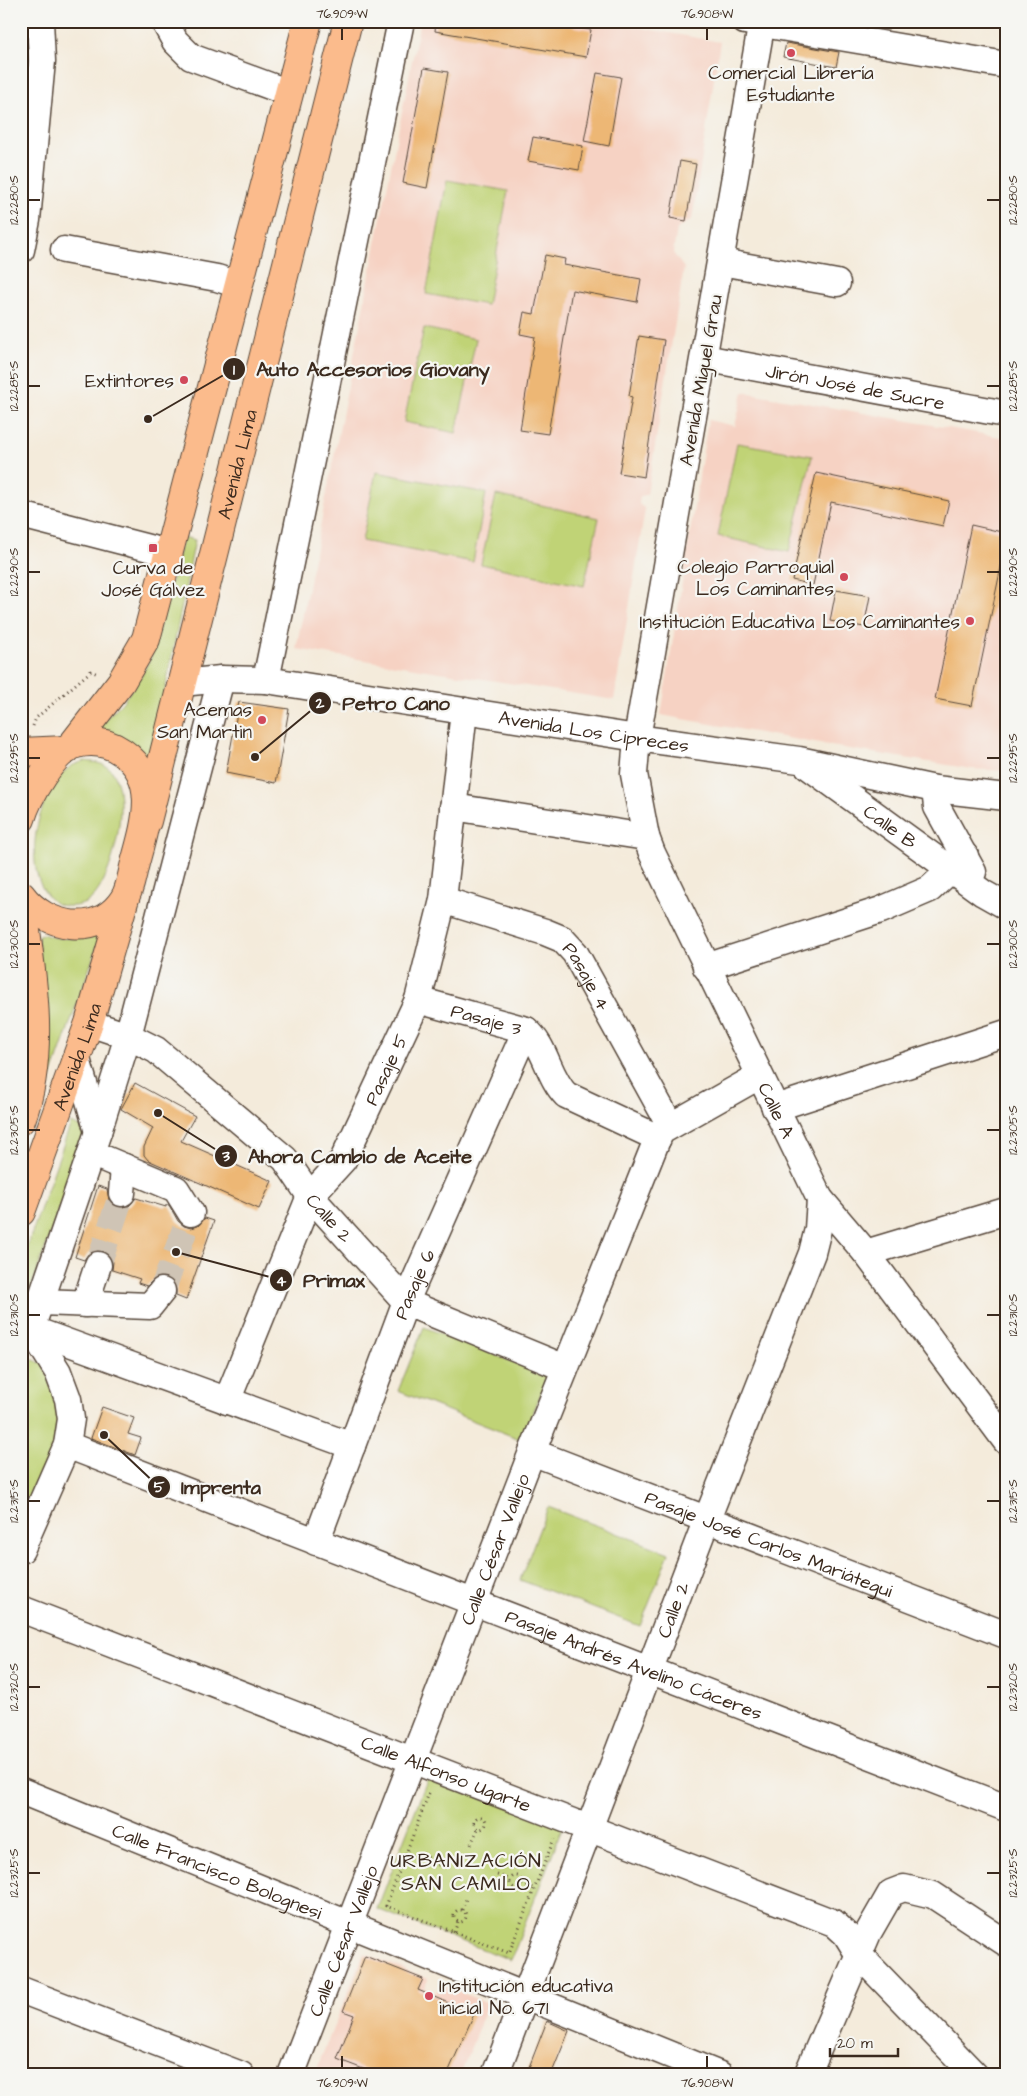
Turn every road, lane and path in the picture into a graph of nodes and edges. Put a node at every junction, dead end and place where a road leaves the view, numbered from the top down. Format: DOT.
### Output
graph roads {
  1 [pos="40,21"];
  2 [pos="164,21"];
  3 [pos="308,21"];
  4 [pos="348,21"];
  5 [pos="401,21"];
  6 [pos="756,22"];
  7 [pos="32,58"];
  8 [pos="1006,66"];
  9 [pos="289,93"];
  10 [pos="24,218"];
  11 [pos="21,250"];
  12 [pos="64,250"];
  13 [pos="721,262"];
  14 [pos="837,283"];
  15 [pos="238,285"];
  16 [pos="704,358"];
  17 [pos="1006,414"];
  18 [pos="21,515"];
  19 [pos="168,552"];
  20 [pos="221,679"];
  21 [pos="266,680"];
  22 [pos="121,682"];
  23 [pos="182,683"];
  24 [pos="464,711"];
  25 [pos="637,738"];
  26 [pos="69,748"];
  27 [pos="23,752"];
  28 [pos="800,760"];
  29 [pos="935,789"];
  30 [pos="1006,797"];
  31 [pos="453,807"];
  32 [pos="21,819"];
  33 [pos="147,821"];
  34 [pos="646,837"];
  35 [pos="958,862"];
  36 [pos="21,896"];
  37 [pos="125,898"];
  38 [pos="442,900"];
  39 [pos="1006,906"];
  40 [pos="706,967"];
  41 [pos="418,1000"];
  42 [pos="89,1023"];
  43 [pos="526,1030"];
  44 [pos="1006,1033"];
  45 [pos="128,1036"];
  46 [pos="28,1051"];
  47 [pos="76,1059"];
  48 [pos="759,1076"];
  49 [pos="775,1108"];
  50 [pos="21,1120"];
  51 [pos="664,1131"];
  52 [pos="94,1142"];
  53 [pos="124,1167"];
  54 [pos="122,1193"];
  55 [pos="310,1196"];
  56 [pos="820,1199"];
  57 [pos="1006,1210"];
  58 [pos="21,1212"];
  59 [pos="191,1213"];
  60 [pos="866,1253"];
  61 [pos="98,1265"];
  62 [pos="162,1291"];
  63 [pos="406,1301"];
  64 [pos="85,1304"];
  65 [pos="28,1321"];
  66 [pos="565,1368"];
  67 [pos="227,1400"];
  68 [pos="1006,1441"];
  69 [pos="67,1445"];
  70 [pos="352,1446"];
  71 [pos="532,1452"];
  72 [pos="707,1519"];
  73 [pos="316,1542"];
  74 [pos="21,1550"];
  75 [pos="474,1602"];
  76 [pos="21,1609"];
  77 [pos="1006,1635"];
  78 [pos="650,1669"];
  79 [pos="413,1761"];
  80 [pos="431,1790"];
  81 [pos="21,1791"];
  82 [pos="1006,1808"];
  83 [pos="478,1829"];
  84 [pos="587,1829"];
  85 [pos="555,1837"];
  86 [pos="472,1844"];
  87 [pos="406,1854"];
  88 [pos="416,1857"];
  89 [pos="428,1862"];
  90 [pos="442,1866"];
  91 [pos="497,1875"];
  92 [pos="510,1879"];
  93 [pos="522,1884"];
  94 [pos="535,1889"];
  95 [pos="466,1899"];
  96 [pos="462,1910"];
  97 [pos="458,1922"];
  98 [pos="350,1924"];
  99 [pos="454,1932"];
  100 [pos="1006,1943"];
  101 [pos="859,1955"];
  102 [pos="21,1990"];
  103 [pos="526,1995"];
  104 [pos="241,2075"];
  105 [pos="291,2075"];
  106 [pos="495,2075"];
  107 [pos="720,2075"];
  108 [pos="807,2075"];
  109 [pos="975,2075"];
  1 -- 7 [label="street"];
  2 -- 9 [label="street"];
  3 -- 9 [label="main road"];
  4 -- 23 [label="main road, Avenida Lima"];
  5 -- 21 [label="street"];
  6 -- 8 [label="street"];
  6 -- 13 [label="street, Avenida Miguel Grau"];
  7 -- 10 [label="street"];
  9 -- 15 [label="main road"];
  10 -- 11 [label="street"];
  12 -- 15 [label="street"];
  13 -- 14 [label="street"];
  13 -- 16 [label="street, Avenida Miguel Grau"];
  15 -- 19 [label="main road"];
  16 -- 17 [label="street, Jirón José de Sucre"];
  16 -- 25 [label="street, Avenida Miguel Grau"];
  18 -- 19 [label="street"];
  19 -- 22 [label="main road"];
  20 -- 21 [label="street, Avenida Los Cipreces"];
  20 -- 23 [label="street, Avenida Los Cipreces"];
  20 -- 45 [label="street"];
  21 -- 24 [label="street, Avenida Los Cipreces"];
  22 -- 26 [label="main road"];
  22 -- 27 [label="path"];
  23 -- 33 [label="main road, Avenida Lima"];
  24 -- 25 [label="street, Avenida Los Cipreces"];
  24 -- 31 [label="street, Pasaje 5"];
  25 -- 28 [label="street, Avenida Los Cipreces"];
  25 -- 34 [label="street, Calle A"];
  26 -- 27 [label="main road"];
  26 -- 32 [label="main road"];
  26 -- 33 [label="main road"];
  28 -- 29 [label="street, Avenida Los Cipreces"];
  28 -- 35 [label="street, Calle B"];
  29 -- 30 [label="street, Avenida Los Cipreces"];
  29 -- 35 [label="street, Calle B"];
  31 -- 34 [label="street"];
  31 -- 38 [label="street, Pasaje 5"];
  33 -- 37 [label="main road, Avenida Lima"];
  34 -- 40 [label="street, Calle A"];
  35 -- 39 [label="street, Calle B"];
  35 -- 40 [label="street"];
  36 -- 37 [label="main road"];
  36 -- 46 [label="main road, Avenida Lima"];
  37 -- 42 [label="main road, Avenida Lima"];
  38 -- 41 [label="street, Pasaje 5"];
  38 -- 51 [label="street, Pasaje 4"];
  40 -- 48 [label="street, Calle A"];
  41 -- 43 [label="street, Pasaje 3"];
  41 -- 55 [label="street, Pasaje 5"];
  42 -- 45 [label="street, Calle 2"];
  42 -- 47 [label="main road, Avenida Lima"];
  43 -- 51 [label="street, Pasaje 3"];
  43 -- 63 [label="street, Pasaje 6"];
  44 -- 49 [label="street"];
  45 -- 52 [label="street"];
  45 -- 55 [label="street, Calle 2"];
  46 -- 50 [label="main road, Avenida Lima"];
  47 -- 52 [label="street"];
  47 -- 58 [label="main road, Avenida Lima"];
  48 -- 49 [label="street, Calle A"];
  48 -- 51 [label="street"];
  49 -- 56 [label="street, Calle A"];
  51 -- 66 [label="street, Calle César Vallejo"];
  52 -- 53 [label="street"];
  52 -- 65 [label="street"];
  53 -- 54 [label="street"];
  53 -- 59 [label="street"];
  55 -- 63 [label="street, Calle 2"];
  55 -- 67 [label="street, Pasaje 5"];
  56 -- 60 [label="street, Calle A"];
  56 -- 72 [label="street, Calle 2"];
  57 -- 60 [label="street"];
  60 -- 68 [label="street, Calle A"];
  61 -- 64 [label="street"];
  62 -- 64 [label="street"];
  63 -- 66 [label="street, Calle 2"];
  63 -- 70 [label="street, Pasaje 6"];
  64 -- 65 [label="street"];
  65 -- 67 [label="street"];
  65 -- 69 [label="street"];
  66 -- 71 [label="street, Calle César Vallejo"];
  67 -- 70 [label="street"];
  69 -- 73 [label="street, Pasaje Andrés Avelino Cáceres"];
  69 -- 74 [label="street"];
  70 -- 73 [label="street, Pasaje 6"];
  71 -- 72 [label="street, Pasaje José Carlos Mariátegui"];
  71 -- 75 [label="street, Calle César Vallejo"];
  72 -- 77 [label="street, Pasaje José Carlos Mariátegui"];
  72 -- 78 [label="street, Calle 2"];
  73 -- 75 [label="street, Pasaje Andrés Avelino Cáceres"];
  75 -- 78 [label="street, Pasaje Andrés Avelino Cáceres"];
  75 -- 79 [label="street, Calle César Vallejo"];
  76 -- 79 [label="street, Calle Alfonso Ugarte"];
  78 -- 82 [label="street, Pasaje Andrés Avelino Cáceres"];
  78 -- 84 [label="street, Calle 2"];
  79 -- 84 [label="street, Calle Alfonso Ugarte"];
  79 -- 98 [label="street, Calle César Vallejo"];
  80 -- 87 [label="path"];
  81 -- 98 [label="street, Calle Francisco Bolognesi"];
  83 -- 83 [label="path"];
  83 -- 86 [label="path"];
  84 -- 101 [label="street, Calle Alfonso Ugarte"];
  84 -- 103 [label="street, Calle 2"];
  85 -- 94 [label="path"];
  87 -- 88 [label="path"];
  87 -- 99 [label="path"];
  88 -- 89 [label="path"];
  88 -- 89 [label="path"];
  89 -- 90 [label="path"];
  91 -- 92 [label="path"];
  92 -- 93 [label="path"];
  92 -- 93 [label="path"];
  93 -- 94 [label="path"];
  94 -- 99 [label="path"];
  95 -- 96 [label="path"];
  96 -- 97 [label="path"];
  96 -- 97 [label="path"];
  97 -- 99 [label="path"];
  98 -- 103 [label="street, Calle Francisco Bolognesi"];
  98 -- 105 [label="street, Calle César Vallejo"];
  100 -- 101 [label="street"];
  101 -- 108 [label="street"];
  101 -- 109 [label="street, Calle Alfonso Ugarte"];
  102 -- 104 [label="street"];
  103 -- 106 [label="street, Calle 2"];
  103 -- 107 [label="street, Calle Francisco Bolognesi"];
}
